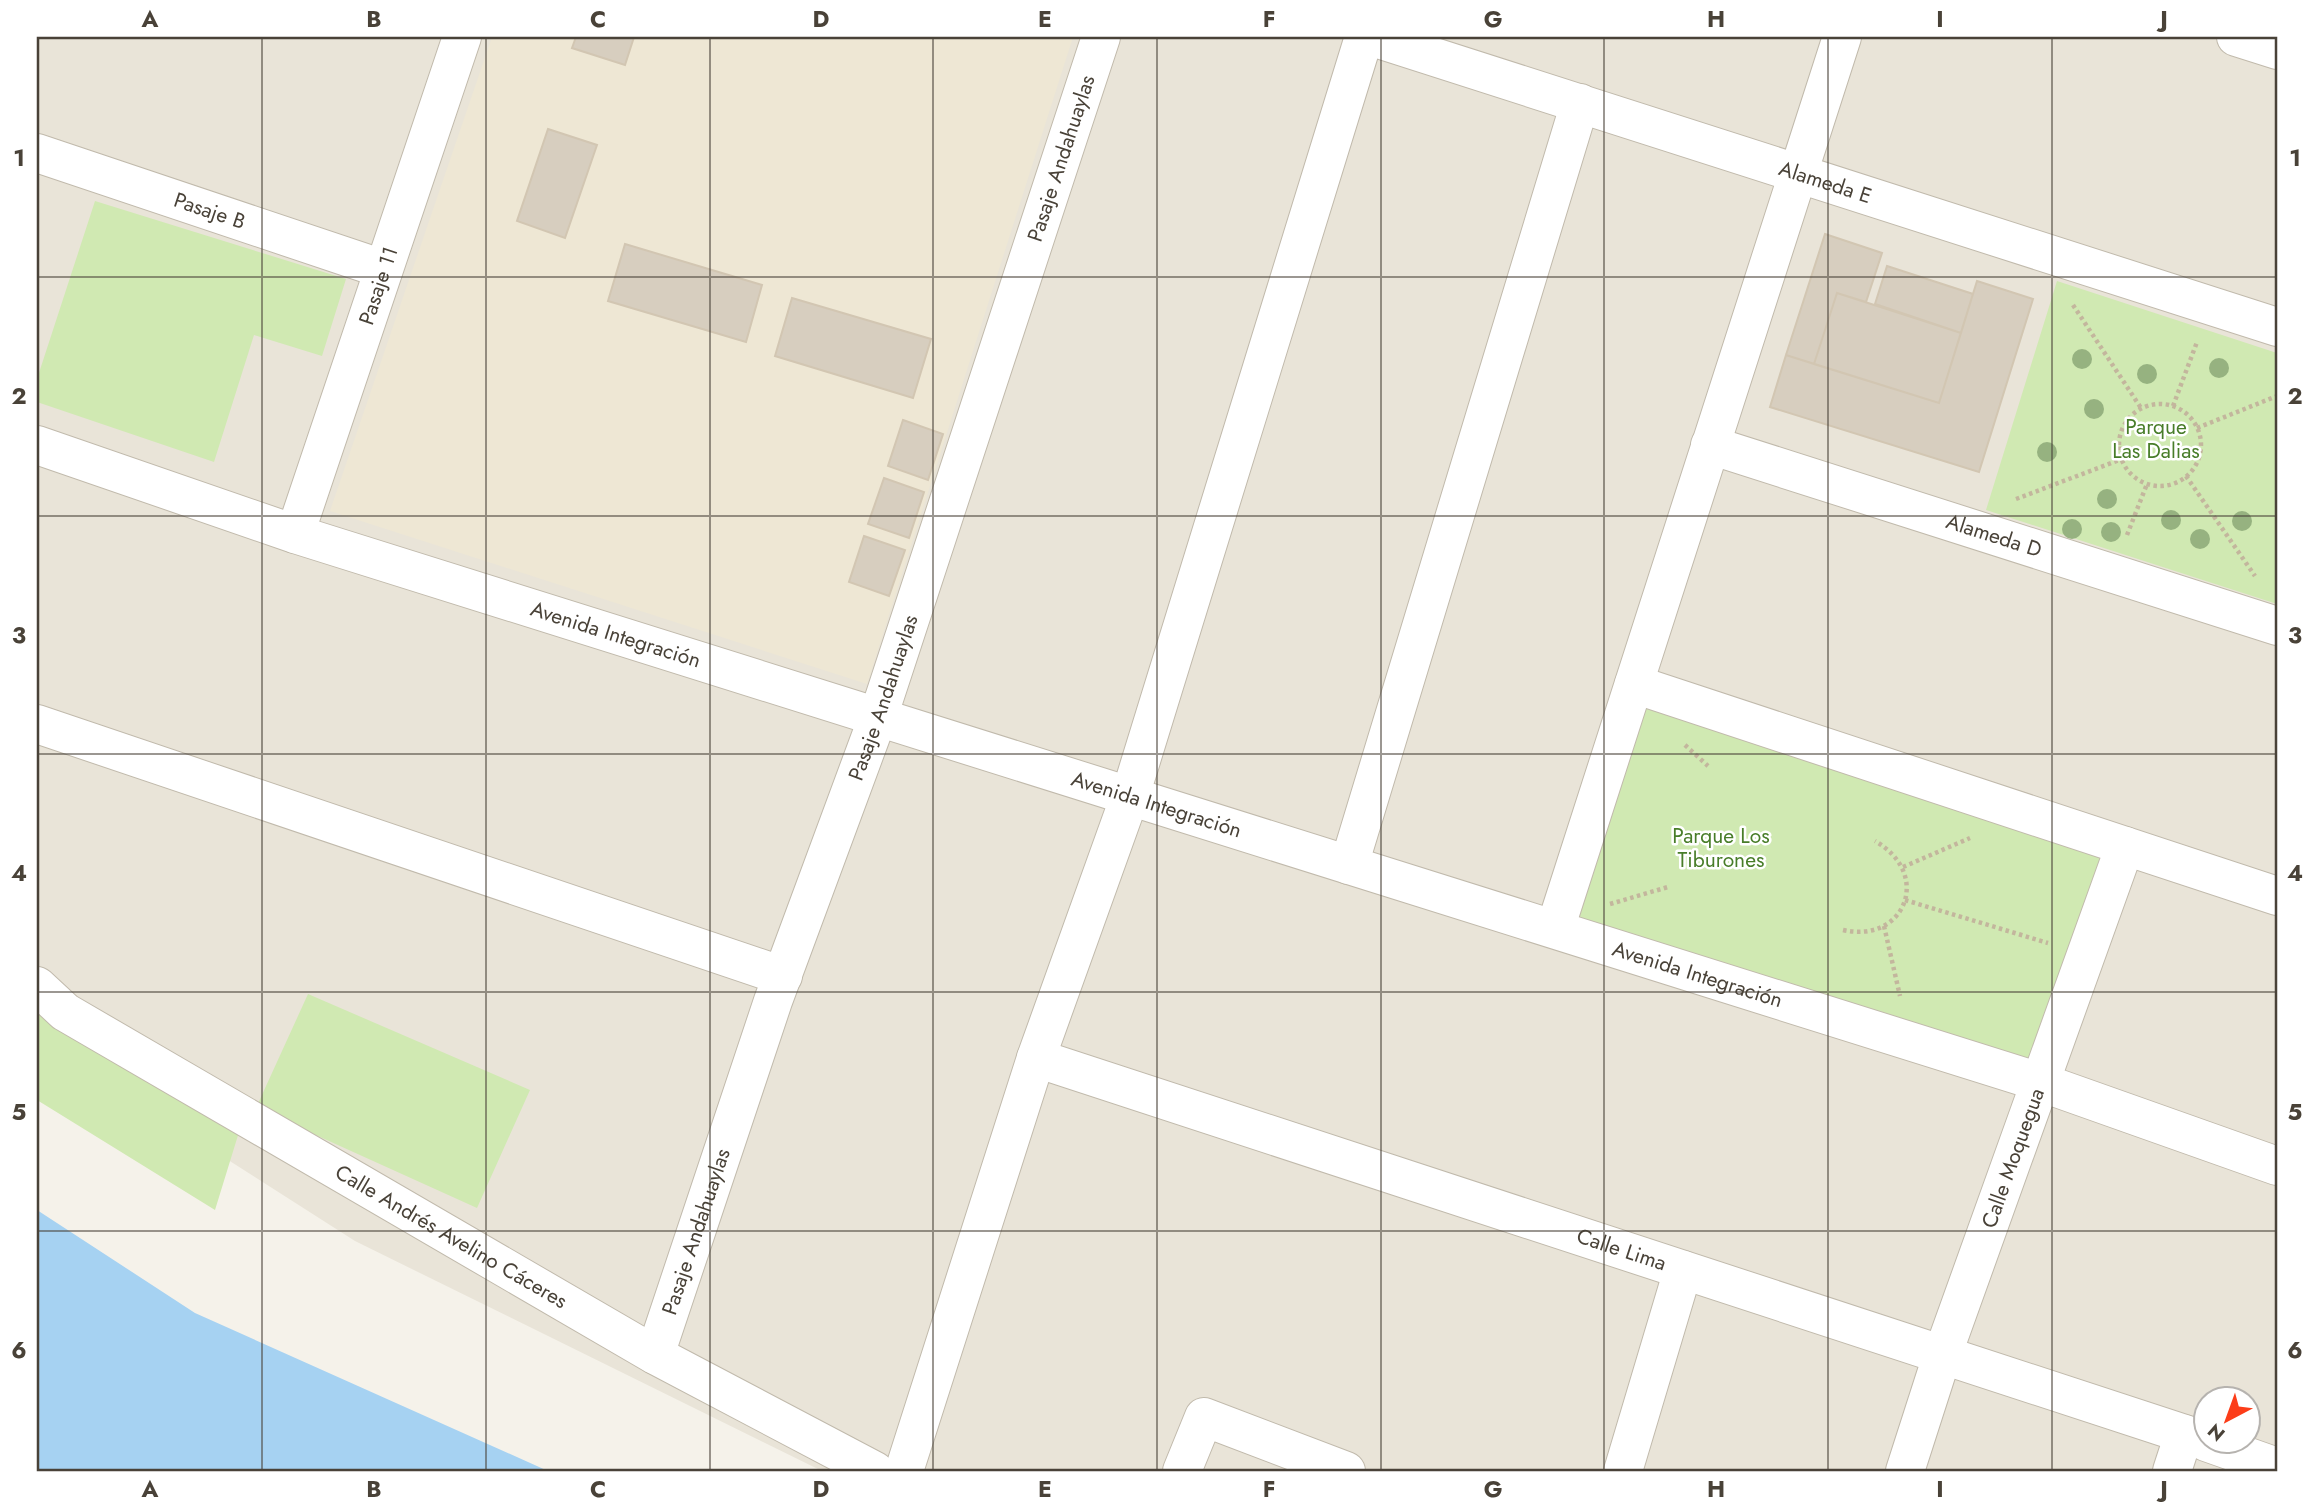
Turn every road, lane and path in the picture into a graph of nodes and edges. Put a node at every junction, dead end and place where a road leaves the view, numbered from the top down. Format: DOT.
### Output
graph roads {
  1 [pos="462,37"];
  2 [pos="1101,37"];
  3 [pos="1364,37"];
  4 [pos="1372,37"];
  5 [pos="1842,37"];
  6 [pos="2236,37"];
  7 [pos="2277,50"];
  8 [pos="1580,103"];
  9 [pos="37,153"];
  10 [pos="1798,173"];
  11 [pos="383,270"];
  12 [pos="2072,304"];
  13 [pos="2277,327"];
  14 [pos="2197,341"];
  15 [pos="2277,396"];
  16 [pos="2173,406"];
  17 [pos="2141,408"];
  18 [pos="2197,428"];
  19 [pos="1710,445"];
  20 [pos="37,446"];
  21 [pos="2122,459"];
  22 [pos="2186,476"];
  23 [pos="2147,484"];
  24 [pos="2011,501"];
  25 [pos="295,534"];
  26 [pos="2125,542"];
  27 [pos="2257,580"];
  28 [pos="2277,626"];
  29 [pos="1634,684"];
  30 [pos="878,717"];
  31 [pos="37,724"];
  32 [pos="1130,796"];
  33 [pos="1973,837"];
  34 [pos="1875,841"];
  35 [pos="2125,846"];
  36 [pos="1349,865"];
  37 [pos="1903,867"];
  38 [pos="1668,887"];
  39 [pos="2277,896"];
  40 [pos="1905,900"];
  41 [pos="1607,905"];
  42 [pos="1884,926"];
  43 [pos="1555,929"];
  44 [pos="1843,930"];
  45 [pos="2053,945"];
  46 [pos="783,976"];
  47 [pos="37,986"];
  48 [pos="1901,1002"];
  49 [pos="1036,1058"];
  50 [pos="2040,1082"];
  51 [pos="2277,1166"];
  52 [pos="1683,1270"];
  53 [pos="655,1354"];
  54 [pos="1942,1356"];
  55 [pos="2192,1437"];
  56 [pos="2192,1446"];
  57 [pos="2246,1456"];
  58 [pos="2277,1467"];
  59 [pos="875,1471"];
  60 [pos="904,1471"];
  61 [pos="1182,1471"];
  62 [pos="1346,1471"];
  63 [pos="1623,1471"];
  64 [pos="1905,1471"];
  65 [pos="2172,1471"];
  1 -- 11 [label="street, Pasaje 11"];
  2 -- 30 [label="street, Pasaje Andahuaylas"];
  3 -- 32 [label="street"];
  4 -- 8 [label="street, Alameda E"];
  5 -- 10 [label="street"];
  6 -- 7 [label="street"];
  8 -- 10 [label="street, Alameda E"];
  8 -- 36 [label="street"];
  9 -- 11 [label="street, Pasaje B"];
  10 -- 13 [label="street, Alameda E"];
  10 -- 19 [label="street"];
  11 -- 25 [label="street, Pasaje 11"];
  12 -- 17 [label="path"];
  14 -- 16 [label="path"];
  15 -- 18 [label="path"];
  16 -- 17 [label="path"];
  16 -- 18 [label="path"];
  17 -- 21 [label="path"];
  18 -- 22 [label="path"];
  19 -- 28 [label="street, Alameda D"];
  19 -- 29 [label="street"];
  20 -- 25 [label="street, Avenida Integración"];
  21 -- 23 [label="path"];
  21 -- 24 [label="path"];
  22 -- 23 [label="path"];
  22 -- 27 [label="path"];
  23 -- 26 [label="path"];
  25 -- 30 [label="street, Avenida Integración"];
  29 -- 35 [label="street"];
  29 -- 43 [label="street"];
  30 -- 32 [label="street, Avenida Integración"];
  30 -- 46 [label="street, Pasaje Andahuaylas"];
  31 -- 46 [label="street"];
  32 -- 36 [label="street, Avenida Integración"];
  32 -- 49 [label="street"];
  33 -- 37 [label="path"];
  34 -- 37 [label="path"];
  35 -- 39 [label="street"];
  35 -- 50 [label="street, Calle Moquegua"];
  36 -- 43 [label="street, Avenida Integración"];
  37 -- 40 [label="path"];
  38 -- 41 [label="path"];
  40 -- 42 [label="path"];
  40 -- 45 [label="path"];
  42 -- 44 [label="path"];
  42 -- 48 [label="path"];
  43 -- 50 [label="street, Avenida Integración"];
  46 -- 53 [label="street, Pasaje Andahuaylas"];
  47 -- 53 [label="street, Calle Andrés Avelino Cáceres"];
  49 -- 52 [label="street, Calle Lima"];
  49 -- 60 [label="street"];
  50 -- 51 [label="street, Avenida Integración"];
  50 -- 54 [label="street, Calle Moquegua"];
  52 -- 54 [label="street, Calle Lima"];
  52 -- 63 [label="street"];
  53 -- 59 [label="street, Calle Andrés Avelino Cáceres"];
  54 -- 55 [label="street, Calle Lima"];
  54 -- 64 [label="street, Calle Moquegua"];
  56 -- 65 [label="street"];
  57 -- 58 [label="street, Calle Lima"];
  61 -- 62 [label="street"];
}
